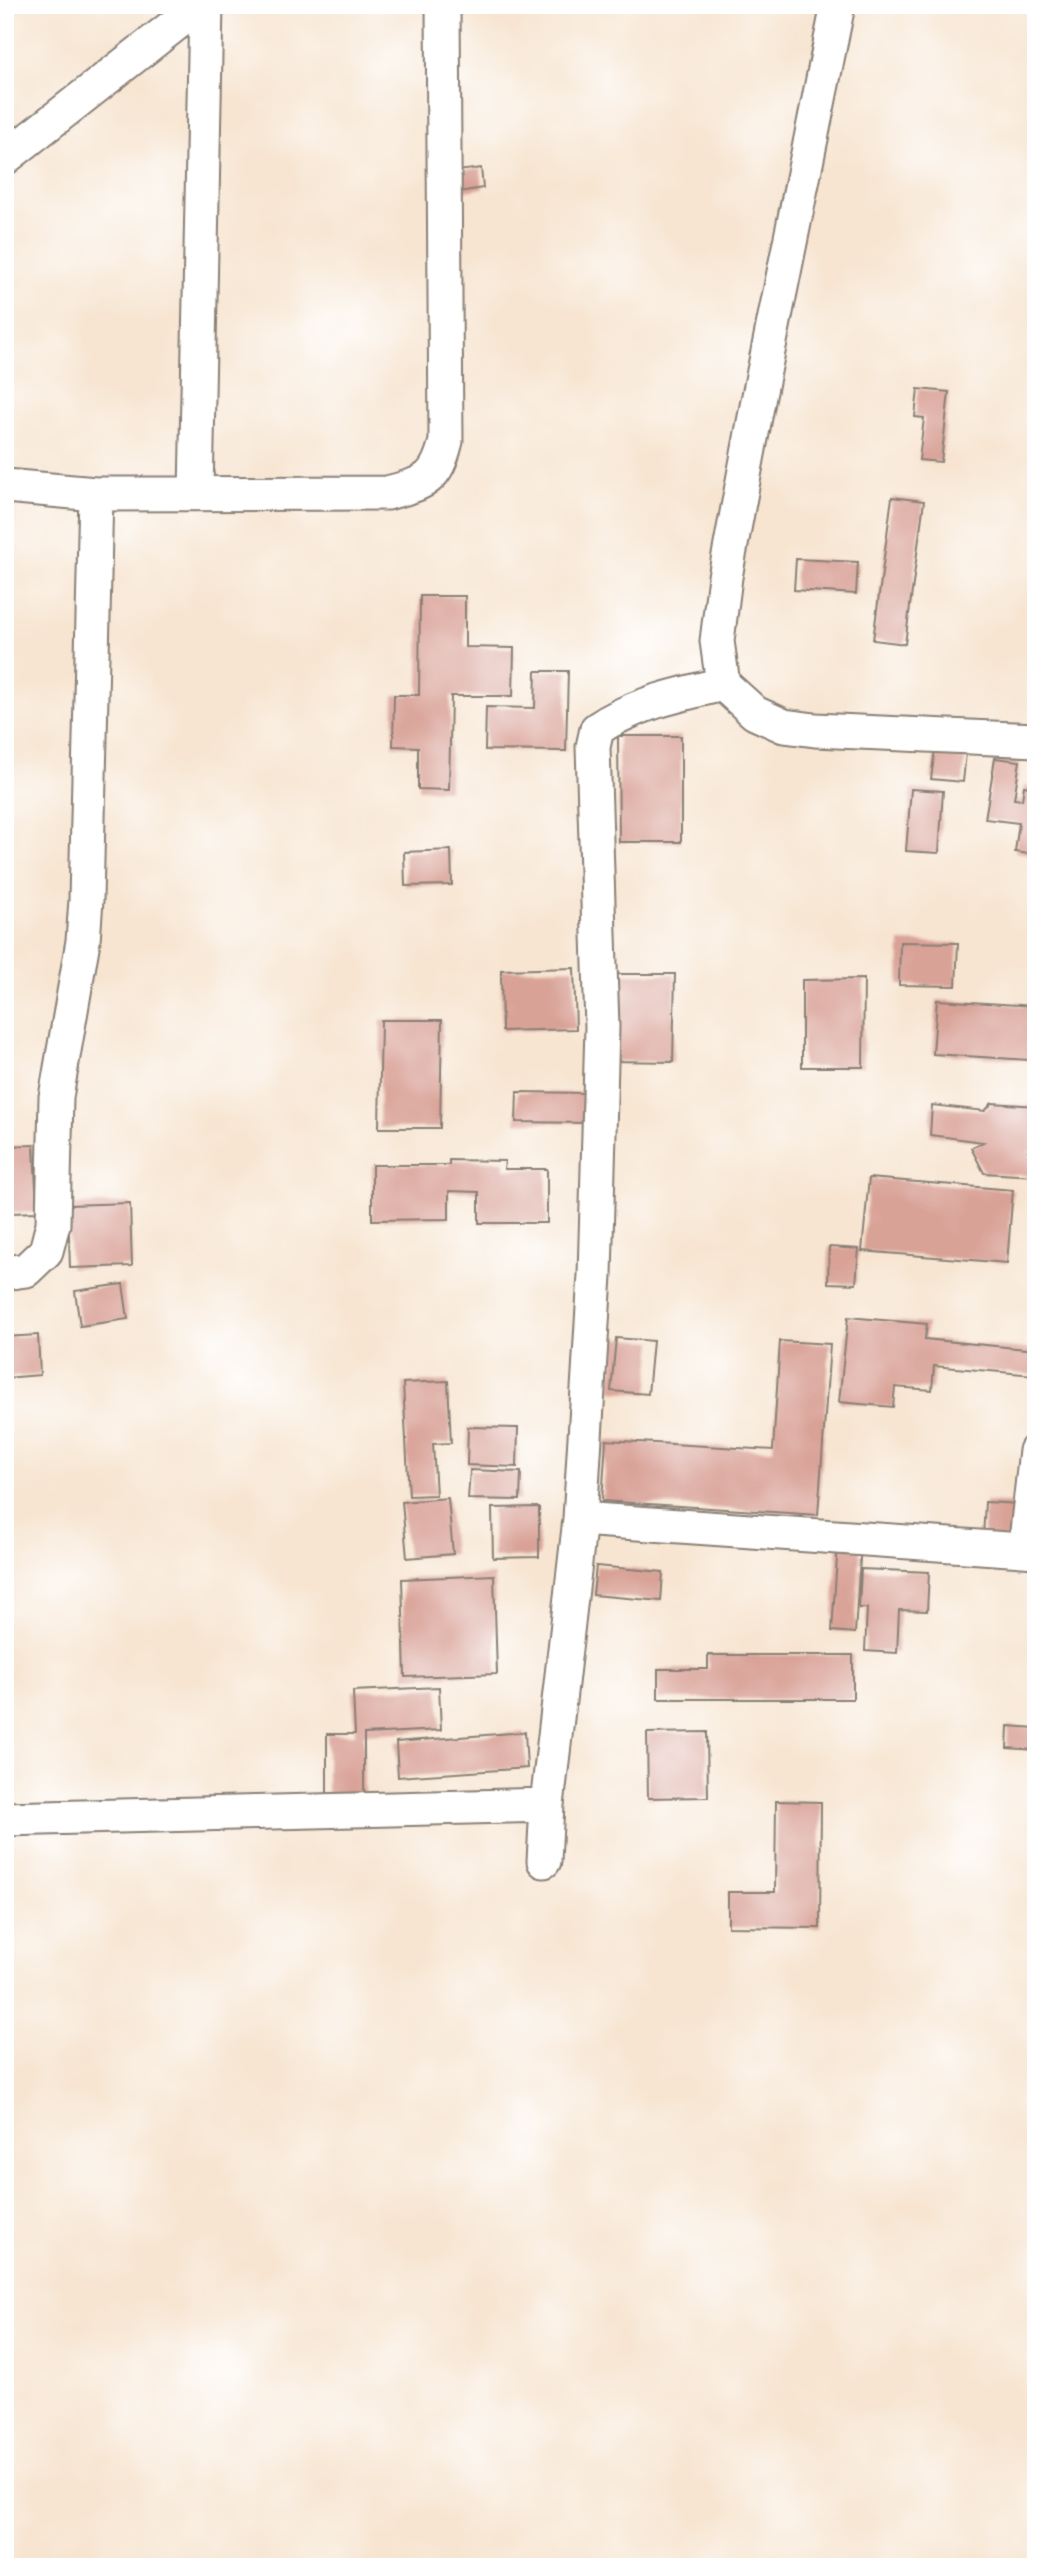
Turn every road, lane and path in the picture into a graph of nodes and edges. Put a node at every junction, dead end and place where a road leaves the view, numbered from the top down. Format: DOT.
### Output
graph roads {
  1 [pos="200,5"];
  2 [pos="206,5"];
  3 [pos="443,5"];
  4 [pos="838,5"];
  5 [pos="5,158"];
  6 [pos="5,486"];
  7 [pos="196,493"];
  8 [pos="96,494"];
  9 [pos="723,684"];
  10 [pos="1036,740"];
  11 [pos="5,1273"];
  12 [pos="1036,1451"];
  13 [pos="580,1519"];
  14 [pos="1030,1550"];
  15 [pos="547,1805"];
  16 [pos="5,1819"];
  17 [pos="544,1861"];
  1 -- 5 [label="street"];
  2 -- 7 [label="street"];
  3 -- 7 [label="street"];
  4 -- 9 [label="street"];
  6 -- 8 [label="street"];
  7 -- 8 [label="street"];
  8 -- 11 [label="street"];
  9 -- 10 [label="street"];
  9 -- 13 [label="street"];
  12 -- 14 [label="street"];
  13 -- 14 [label="street"];
  13 -- 15 [label="street"];
  15 -- 16 [label="street"];
  15 -- 17 [label="street"];
}
